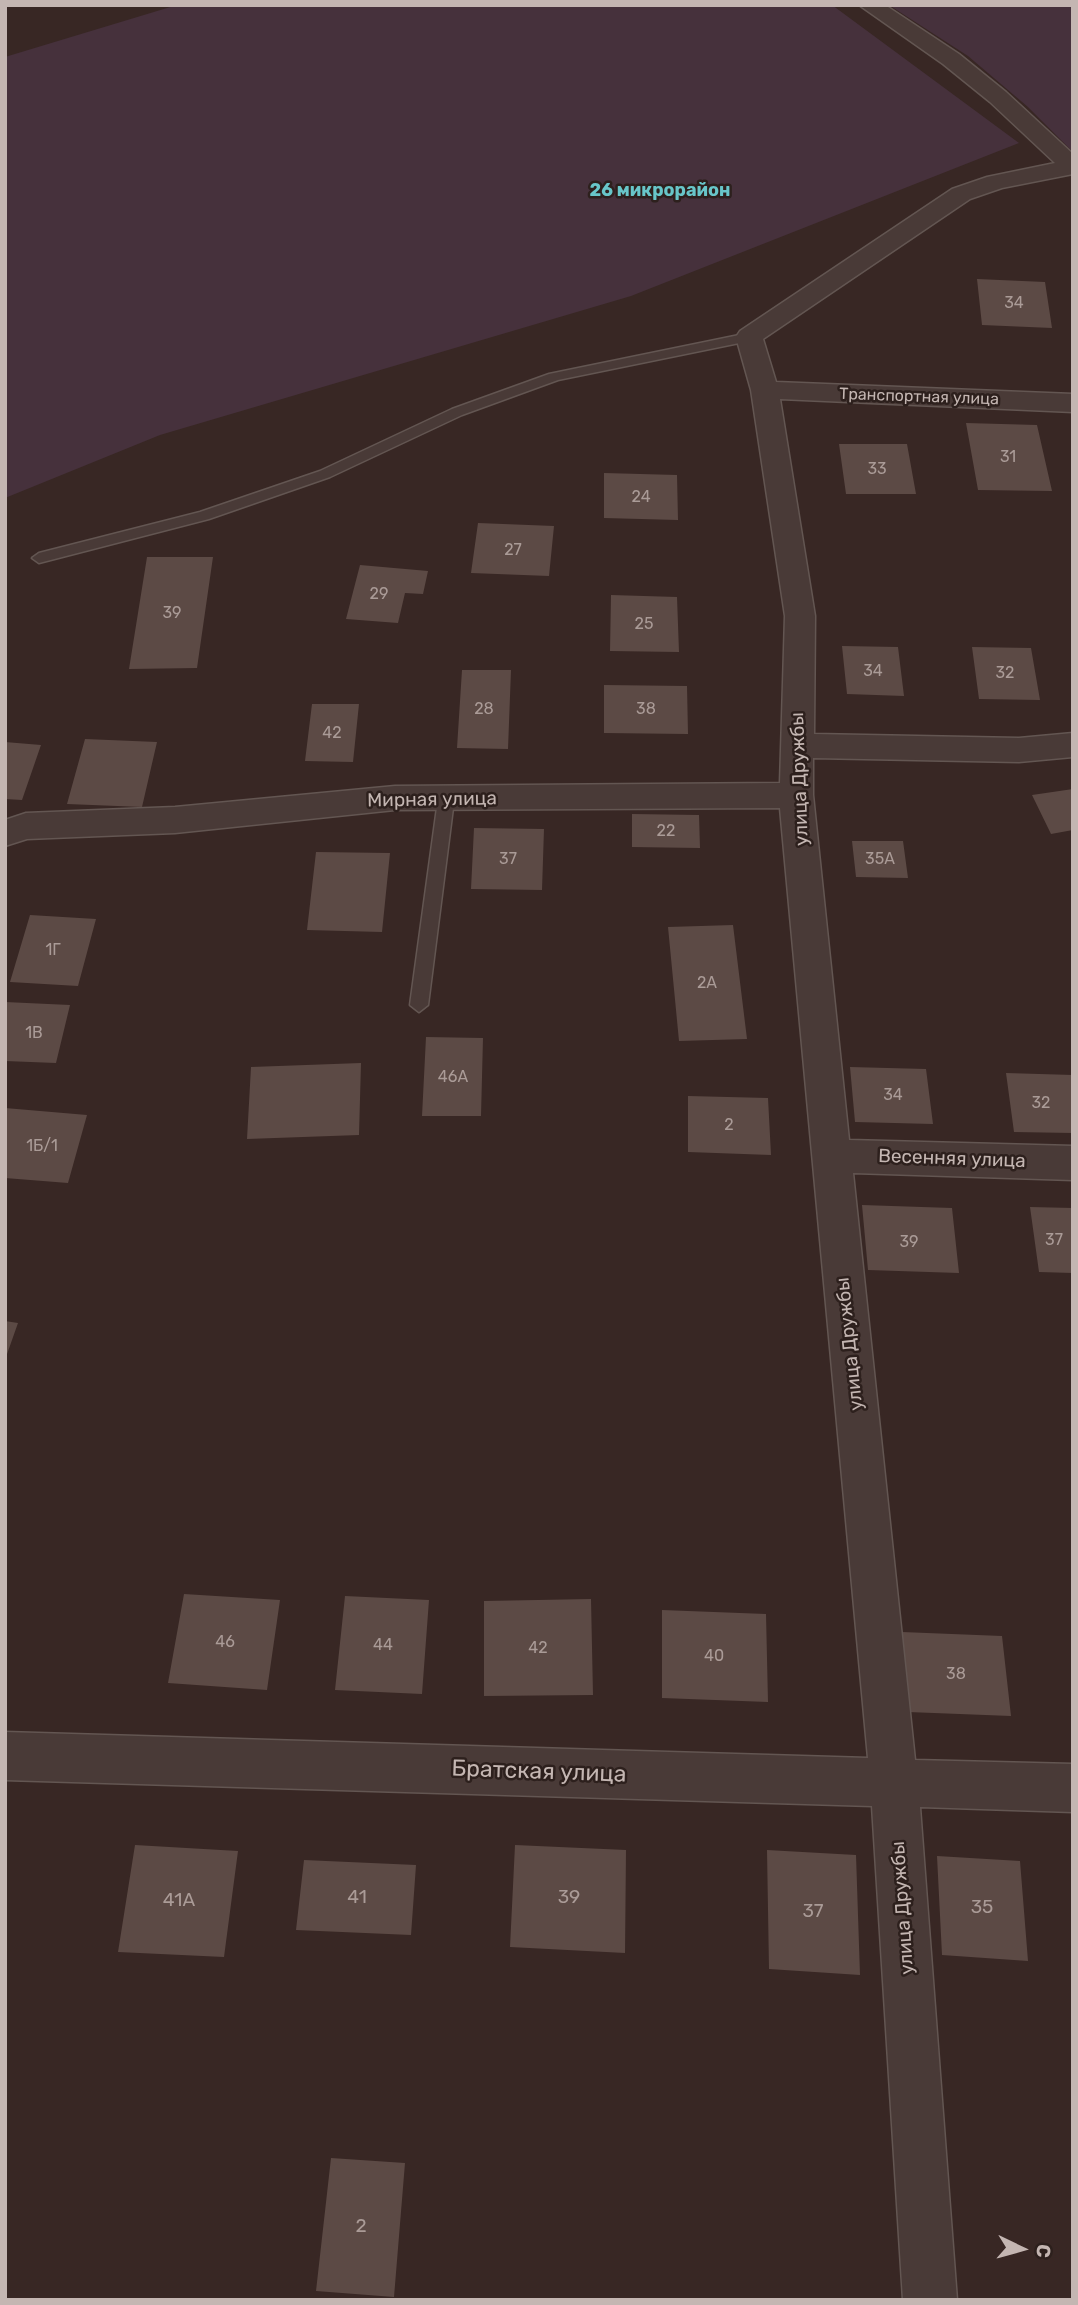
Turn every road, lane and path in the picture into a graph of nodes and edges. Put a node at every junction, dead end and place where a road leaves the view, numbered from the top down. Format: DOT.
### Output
graph roads {
  1 [pos="870,5"];
  2 [pos="748,337"];
  3 [pos="765,390"];
  4 [pos="1073,403"];
  5 [pos="38,558"];
  6 [pos="1073,745"];
  7 [pos="795,746"];
  8 [pos="796,795"];
  9 [pos="446,800"];
  10 [pos="16,829"];
  11 [pos="419,1005"];
  12 [pos="831,1156"];
  13 [pos="1073,1163"];
  14 [pos="5,1756"];
  15 [pos="894,1783"];
  16 [pos="1073,1788"];
  17 [pos="930,2300"];
  1 -- 2 [label="street"];
  2 -- 3 [label="street, улица Дружбы"];
  2 -- 5 [label="lane"];
  3 -- 4 [label="street, Транспортная улица"];
  3 -- 7 [label="street, улица Дружбы"];
  6 -- 7 [label="street"];
  7 -- 8 [label="street, улица Дружбы"];
  8 -- 9 [label="street, Мирная улица"];
  8 -- 12 [label="street, улица Дружбы"];
  9 -- 10 [label="street, Мирная улица"];
  9 -- 11 [label="lane"];
  12 -- 13 [label="street, Весенняя улица"];
  12 -- 15 [label="street, улица Дружбы"];
  14 -- 15 [label="street, Братская улица"];
  15 -- 16 [label="street, Братская улица"];
  15 -- 17 [label="street, улица Дружбы"];
}
